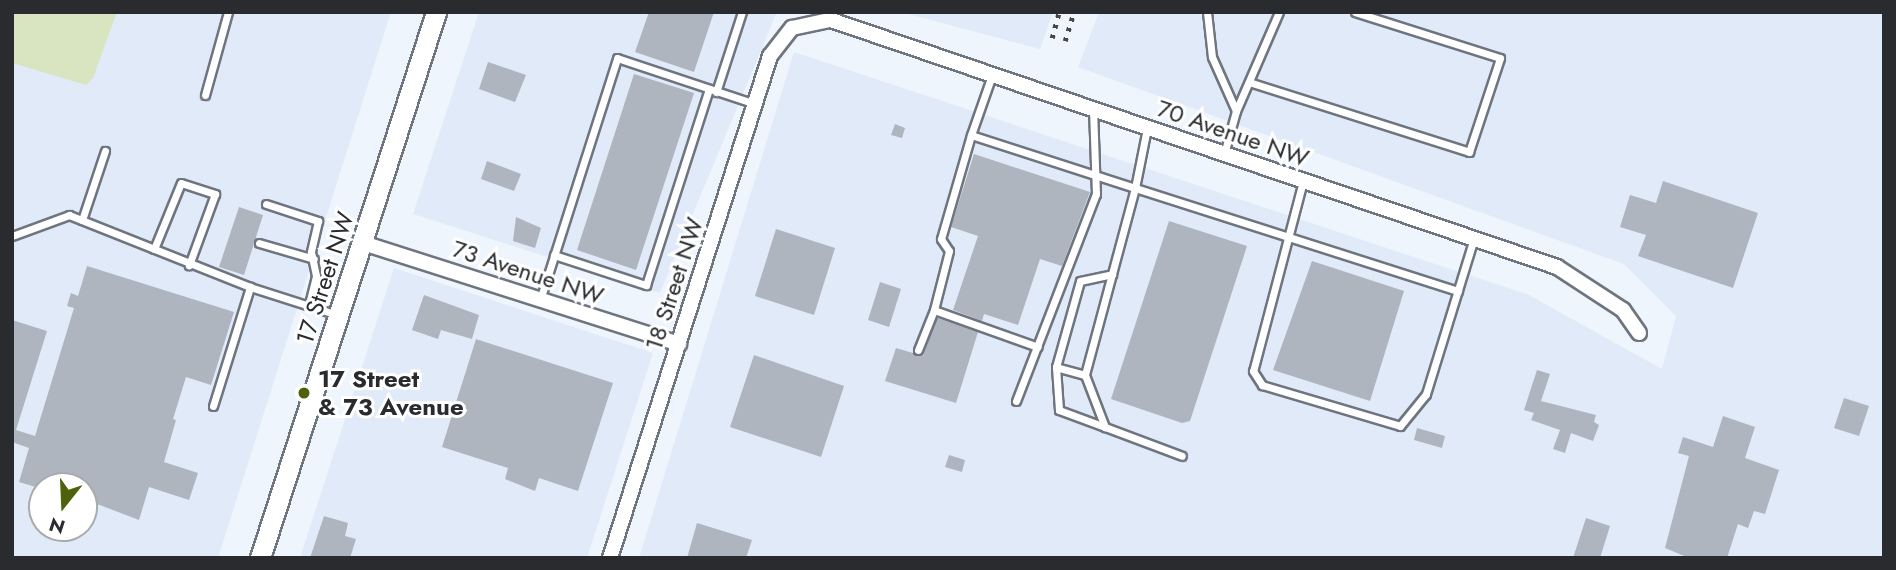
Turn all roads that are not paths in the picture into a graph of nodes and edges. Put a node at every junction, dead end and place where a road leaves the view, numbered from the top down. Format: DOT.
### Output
graph roads {
  1 [pos="228,12"];
  2 [pos="436,12"];
  3 [pos="742,12"];
  4 [pos="1208,12"];
  5 [pos="1279,12"];
  6 [pos="1355,12"];
  7 [pos="792,29"];
  8 [pos="992,75"];
  9 [pos="1252,83"];
  10 [pos="713,91"];
  11 [pos="205,95"];
  12 [pos="755,104"];
  13 [pos="1093,109"];
  14 [pos="1236,111"];
  15 [pos="1147,128"];
  16 [pos="971,135"];
  17 [pos="105,151"];
  18 [pos="1224,154"];
  19 [pos="1094,171"];
  20 [pos="1303,180"];
  21 [pos="1135,188"];
  22 [pos="267,204"];
  23 [pos="82,220"];
  24 [pos="12,236"];
  25 [pos="1288,236"];
  26 [pos="1474,238"];
  27 [pos="259,243"];
  28 [pos="363,243"];
  29 [pos="154,249"];
  30 [pos="554,255"];
  31 [pos="314,260"];
  32 [pos="189,265"];
  33 [pos="1112,274"];
  34 [pos="250,287"];
  35 [pos="1458,291"];
  36 [pos="540,300"];
  37 [pos="309,305"];
  38 [pos="934,310"];
  39 [pos="338,316"];
  40 [pos="1639,333"];
  41 [pos="679,344"];
  42 [pos="1038,347"];
  43 [pos="918,350"];
  44 [pos="1056,367"];
  45 [pos="1085,375"];
  46 [pos="1016,401"];
  47 [pos="213,406"];
  48 [pos="1105,427"];
  49 [pos="1182,456"];
  50 [pos="260,558"];
  51 [pos="610,558"];
  1 -- 11 [label="lane"];
  2 -- 28 [label="main road, 17 Street NW"];
  3 -- 10 [label="lane"];
  4 -- 14 [label="lane"];
  5 -- 9 [label="lane"];
  6 -- 9 [label="lane"];
  7 -- 8 [label="street, 70 Avenue NW"];
  7 -- 12 [label="street, 18 Street NW"];
  8 -- 13 [label="street, 70 Avenue NW"];
  8 -- 16 [label="lane"];
  9 -- 14 [label="lane"];
  10 -- 12 [label="lane"];
  10 -- 30 [label="lane"];
  10 -- 30 [label="lane"];
  12 -- 41 [label="street, 18 Street NW"];
  13 -- 15 [label="street, 70 Avenue NW"];
  13 -- 19 [label="lane"];
  14 -- 18 [label="lane"];
  15 -- 18 [label="street, 70 Avenue NW"];
  15 -- 21 [label="lane"];
  16 -- 19 [label="lane"];
  16 -- 38 [label="lane"];
  17 -- 23 [label="lane"];
  18 -- 20 [label="street, 70 Avenue NW"];
  19 -- 21 [label="lane"];
  19 -- 42 [label="lane"];
  20 -- 25 [label="lane"];
  20 -- 26 [label="street, 70 Avenue NW"];
  21 -- 25 [label="lane"];
  21 -- 33 [label="lane"];
  22 -- 31 [label="lane"];
  23 -- 24 [label="lane"];
  23 -- 29 [label="lane"];
  25 -- 35 [label="lane"];
  25 -- 35 [label="lane"];
  26 -- 35 [label="lane"];
  26 -- 40 [label="street, 70 Avenue NW"];
  27 -- 31 [label="lane"];
  28 -- 36 [label="street, 73 Avenue NW"];
  28 -- 39 [label="main road, 17 Street NW"];
  29 -- 32 [label="lane"];
  29 -- 32 [label="lane"];
  30 -- 36 [label="lane"];
  31 -- 37 [label="lane"];
  32 -- 34 [label="lane"];
  33 -- 44 [label="lane"];
  33 -- 45 [label="lane"];
  34 -- 37 [label="lane"];
  34 -- 47 [label="lane"];
  36 -- 41 [label="street, 73 Avenue NW"];
  37 -- 39 [label="lane"];
  38 -- 42 [label="lane"];
  38 -- 43 [label="lane"];
  39 -- 50 [label="main road, 17 Street NW"];
  41 -- 51 [label="street, 18 Street NW"];
  42 -- 46 [label="lane"];
  44 -- 45 [label="lane"];
  44 -- 48 [label="lane"];
  45 -- 48 [label="lane"];
  48 -- 49 [label="lane"];
}
